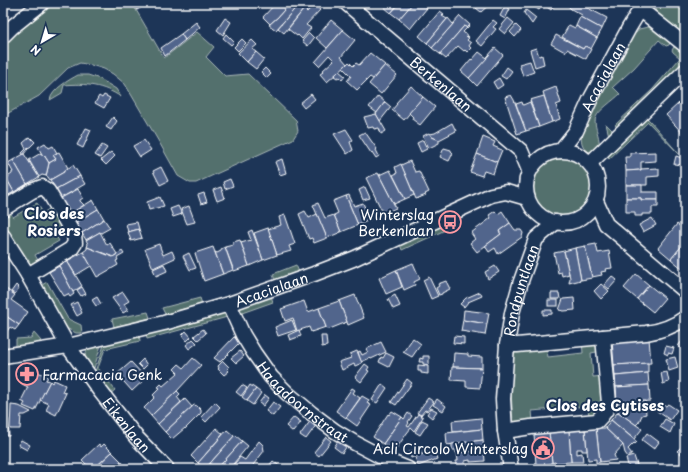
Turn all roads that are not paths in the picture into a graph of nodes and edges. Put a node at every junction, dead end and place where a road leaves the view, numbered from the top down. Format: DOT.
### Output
graph roads {
  1 [pos="42,3"];
  2 [pos="346,3"];
  3 [pos="642,6"];
  4 [pos="3,36"];
  5 [pos="685,45"];
  6 [pos="685,70"];
  7 [pos="576,131"];
  8 [pos="521,151"];
  9 [pos="560,151"];
  10 [pos="541,156"];
  11 [pos="585,159"];
  12 [pos="528,175"];
  13 [pos="506,192"];
  14 [pos="527,198"];
  15 [pos="596,201"];
  16 [pos="3,209"];
  17 [pos="537,213"];
  18 [pos="580,217"];
  19 [pos="556,222"];
  20 [pos="606,224"];
  21 [pos="3,236"];
  22 [pos="536,239"];
  23 [pos="28,275"];
  24 [pos="685,291"];
  25 [pos="229,304"];
  26 [pos="685,318"];
  27 [pos="603,337"];
  28 [pos="507,345"];
  29 [pos="68,346"];
  30 [pos="3,356"];
  31 [pos="505,431"];
  32 [pos="167,469"];
  33 [pos="408,469"];
  34 [pos="511,469"];
  1 -- 4 [label="street"];
  2 -- 8 [label="street, Berkenlaan"];
  3 -- 5 [label="street"];
  3 -- 7 [label="street, Acacialaan"];
  6 -- 11 [label="street"];
  7 -- 9 [label="street, Acacialaan"];
  7 -- 11 [label="street"];
  8 -- 10 [label="street"];
  8 -- 12 [label="street, Berkenlaan"];
  9 -- 10 [label="street"];
  9 -- 11 [label="street"];
  10 -- 12 [label="street"];
  11 -- 15 [label="street"];
  12 -- 13 [label="street"];
  12 -- 14 [label="street"];
  13 -- 14 [label="street"];
  13 -- 25 [label="street, Acacialaan"];
  14 -- 17 [label="street"];
  15 -- 18 [label="street"];
  15 -- 20 [label="street"];
  16 -- 23 [label="street"];
  17 -- 19 [label="street"];
  17 -- 22 [label="street"];
  18 -- 19 [label="street"];
  18 -- 20 [label="street"];
  19 -- 22 [label="street, Rondpuntlaan"];
  20 -- 24 [label="street"];
  21 -- 23 [label="street, Eikenlaan"];
  22 -- 28 [label="street, Rondpuntlaan"];
  23 -- 29 [label="street, Eikenlaan"];
  25 -- 29 [label="street, Acacialaan"];
  25 -- 33 [label="street, Haagdoornstraat"];
  26 -- 27 [label="street, Rondpuntlaan"];
  27 -- 28 [label="street, Rondpuntlaan"];
  27 -- 31 [label="street"];
  28 -- 31 [label="street, Rondpuntlaan"];
  29 -- 30 [label="street, Acacialaan"];
  29 -- 32 [label="street, Eikenlaan"];
  31 -- 34 [label="street, Rondpuntlaan"];
}
